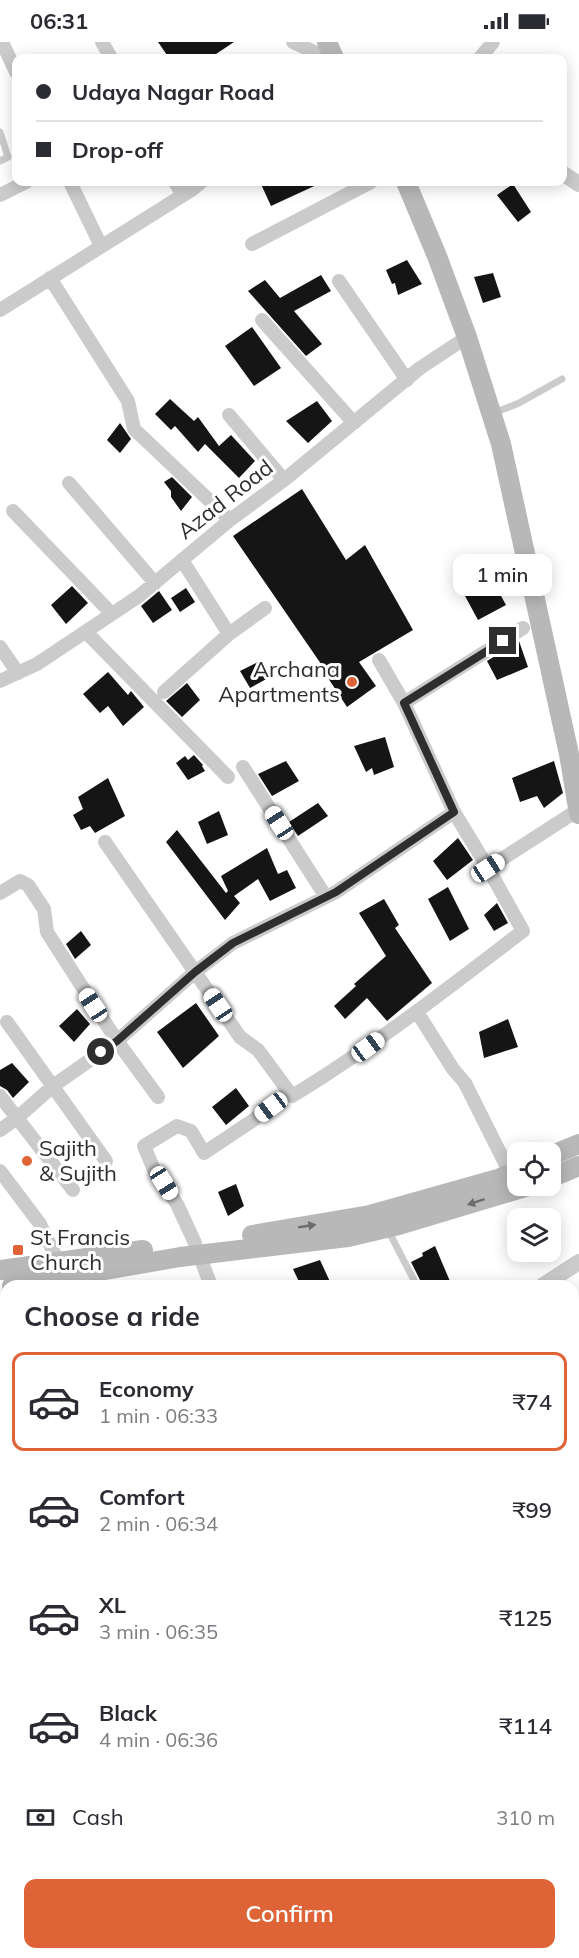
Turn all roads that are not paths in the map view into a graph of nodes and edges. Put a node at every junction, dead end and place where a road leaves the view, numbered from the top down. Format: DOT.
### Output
graph roads {
  1 [pos="2,42"];
  2 [pos="293,42"];
  3 [pos="493,42"];
  4 [pos="318,54"];
  5 [pos="483,54"];
  6 [pos="12,63"];
  7 [pos="0,132"];
  8 [pos="0,161"];
  9 [pos="18,186"];
  10 [pos="72,186"];
  11 [pos="177,186"];
  12 [pos="195,186"];
  13 [pos="363,186"];
  14 [pos="408,186"];
  15 [pos="0,195"];
  16 [pos="183,195"];
  17 [pos="252,244"];
  18 [pos="101,246"];
  19 [pos="50,278"];
  20 [pos="339,281"];
  21 [pos="0,310"];
  22 [pos="262,320"];
  23 [pos="467,337"];
  24 [pos="562,379"];
  25 [pos="407,380"];
  26 [pos="491,414"];
  27 [pos="230,415"];
  28 [pos="354,423"];
  29 [pos="284,480"];
  30 [pos="69,483"];
  31 [pos="13,511"];
  32 [pos="230,520"];
  33 [pos="182,560"];
  34 [pos="155,583"];
  35 [pos="264,608"];
  36 [pos="112,614"];
  37 [pos="523,628"];
  38 [pos="86,632"];
  39 [pos="229,634"];
  40 [pos="0,647"];
  41 [pos="379,660"];
  42 [pos="18,673"];
  43 [pos="0,681"];
  44 [pos="164,692"];
  45 [pos="404,703"];
  46 [pos="574,751"];
  47 [pos="243,767"];
  48 [pos="228,777"];
  49 [pos="454,812"];
  50 [pos="578,812"];
  51 [pos="105,842"];
  52 [pos="488,868"];
  53 [pos="0,893"];
  54 [pos="326,897"];
  55 [pos="195,972"];
  56 [pos="417,1012"];
  57 [pos="8,1022"];
  58 [pos="117,1041"];
  59 [pos="53,1086"];
  60 [pos="289,1093"];
  61 [pos="0,1096"];
  62 [pos="158,1097"];
  63 [pos="17,1118"];
  64 [pos="0,1130"];
  65 [pos="579,1144"];
  66 [pos="561,1151"];
  67 [pos="507,1159"];
  68 [pos="106,1161"];
  69 [pos="579,1166"];
  70 [pos="0,1172"];
  71 [pos="561,1173"];
  72 [pos="507,1175"];
  73 [pos="73,1190"];
  74 [pos="507,1192"];
  75 [pos="387,1227"];
  76 [pos="197,1249"];
  77 [pos="579,1262"];
  78 [pos="0,1270"];
  79 [pos="59,1275"];
  80 [pos="38,1280"];
  81 [pos="209,1280"];
  82 [pos="414,1280"];
  83 [pos="551,1280"];
  1 -- 6 [label="street"];
  2 -- 4 [label="street"];
  3 -- 5 [label="street"];
  7 -- 8 [label="lane"];
  9 -- 15 [label="street"];
  10 -- 18 [label="street"];
  11 -- 16 [label="street"];
  12 -- 16 [label="street"];
  13 -- 17 [label="street"];
  14 -- 23 [label="main road"];
  16 -- 18 [label="street"];
  18 -- 19 [label="street"];
  19 -- 21 [label="street"];
  19 -- 32 [label="street"];
  20 -- 25 [label="street"];
  22 -- 28 [label="street"];
  23 -- 25 [label="street, Azad Road"];
  23 -- 26 [label="main road"];
  24 -- 26 [label="lane"];
  25 -- 28 [label="street, Azad Road"];
  26 -- 46 [label="main road"];
  27 -- 29 [label="street"];
  28 -- 29 [label="street, Azad Road"];
  29 -- 32 [label="street, Azad Road"];
  30 -- 34 [label="street"];
  31 -- 36 [label="street"];
  32 -- 33 [label="street, Azad Road"];
  33 -- 34 [label="street, Azad Road"];
  33 -- 39 [label="street"];
  34 -- 36 [label="street, Azad Road"];
  35 -- 39 [label="street"];
  36 -- 38 [label="street, Azad Road"];
  37 -- 45 [label="street"];
  38 -- 42 [label="street, Azad Road"];
  38 -- 48 [label="street"];
  39 -- 44 [label="street"];
  40 -- 42 [label="street"];
  41 -- 45 [label="street"];
  42 -- 43 [label="street, Azad Road"];
  45 -- 49 [label="street"];
  46 -- 50 [label="main road"];
  47 -- 54 [label="street"];
  49 -- 52 [label="street"];
  49 -- 54 [label="street"];
  50 -- 52 [label="street"];
  51 -- 55 [label="street"];
  52 -- 56 [label="street"];
  53 -- 58 [label="street"];
  54 -- 55 [label="street"];
  55 -- 58 [label="street"];
  55 -- 60 [label="street"];
  56 -- 60 [label="street"];
  56 -- 67 [label="street"];
  57 -- 59 [label="street"];
  58 -- 59 [label="street"];
  58 -- 62 [label="street"];
  59 -- 63 [label="street"];
  59 -- 68 [label="street"];
  60 -- 76 [label="street"];
  61 -- 63 [label="street"];
  63 -- 64 [label="street"];
  63 -- 73 [label="street"];
  65 -- 66 [label="main road"];
  69 -- 71 [label="main road"];
  70 -- 79 [label="street"];
  76 -- 72 [label="main road, one-way"];
  74 -- 75 [label="main road, one-way"];
  75 -- 76 [label="main road"];
  75 -- 82 [label="lane"];
  76 -- 79 [label="main road"];
  76 -- 81 [label="street"];
  77 -- 83 [label="street"];
  78 -- 79 [label="main road"];
  79 -- 80 [label="main road"];
}
